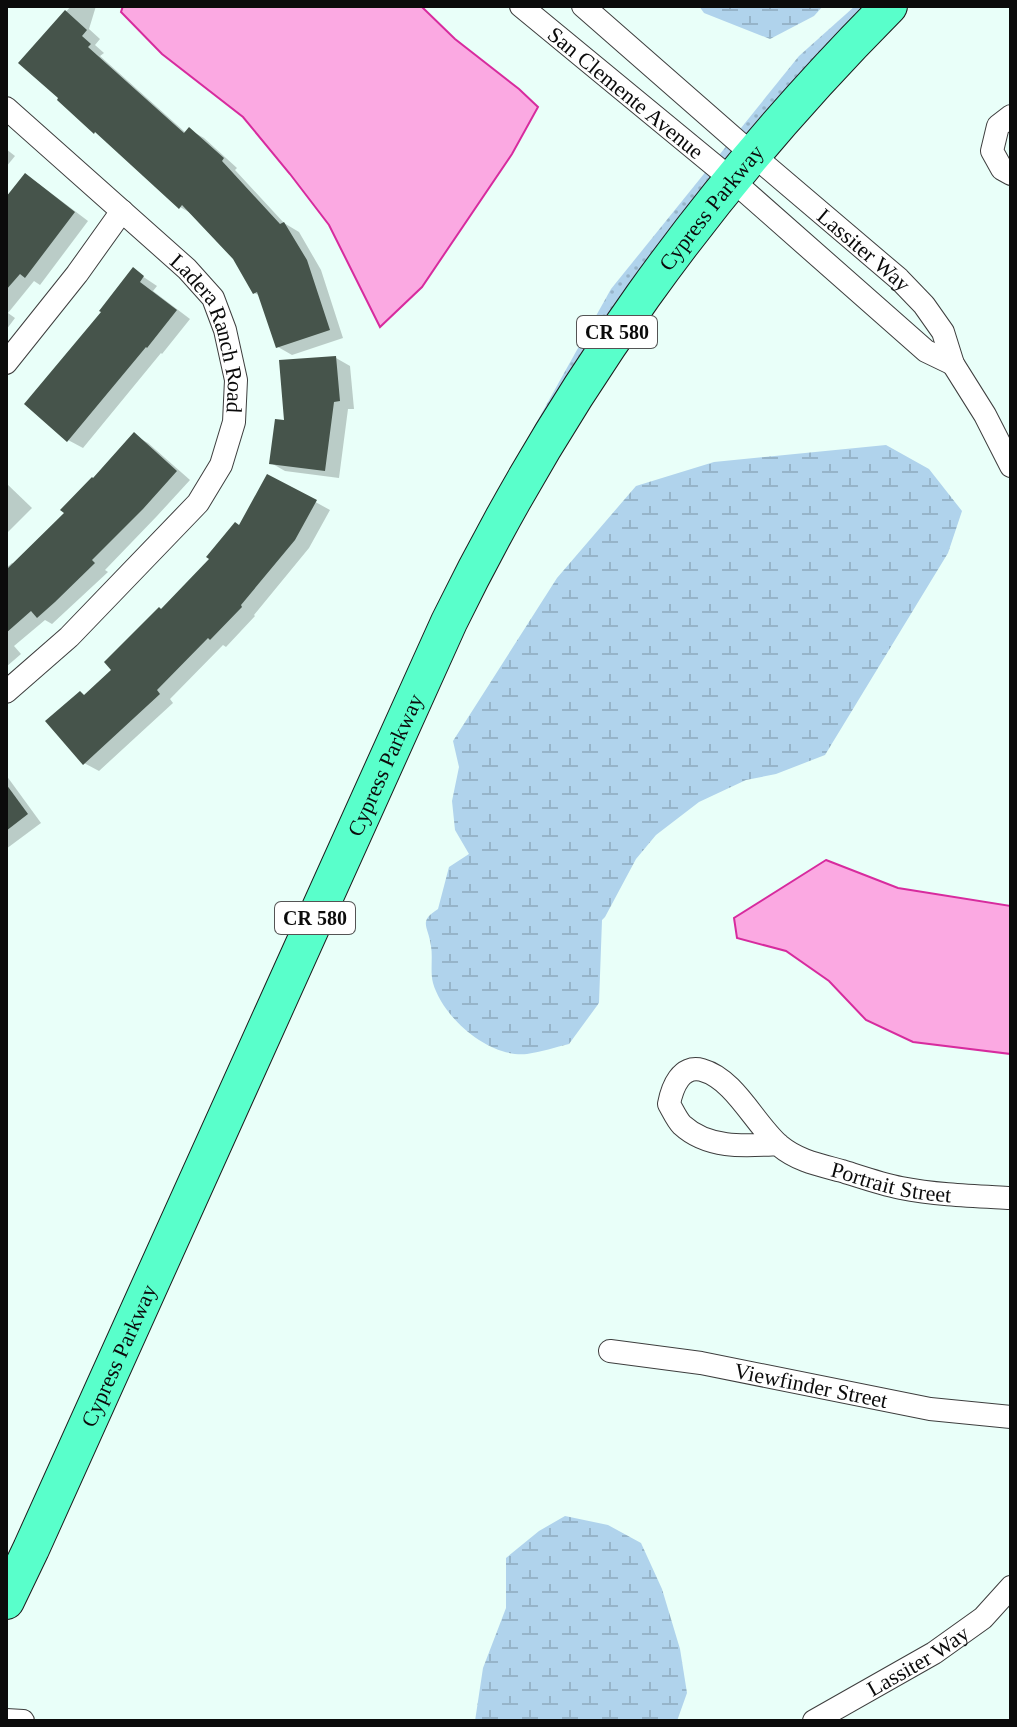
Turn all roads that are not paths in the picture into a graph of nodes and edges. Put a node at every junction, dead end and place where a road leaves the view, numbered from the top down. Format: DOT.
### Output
graph roads {
  1 [pos="521,6"];
  2 [pos="580,6"];
  3 [pos="889,6"];
  4 [pos="556,35"];
  5 [pos="6,108"];
  6 [pos="1011,116"];
  7 [pos="742,166"];
  8 [pos="1011,174"];
  9 [pos="122,211"];
  10 [pos="6,363"];
  11 [pos="953,364"];
  12 [pos="1011,466"];
  13 [pos="6,692"];
  14 [pos="778,1144"];
  15 [pos="1011,1198"];
  16 [pos="610,1351"];
  17 [pos="1011,1417"];
  18 [pos="1011,1587"];
  19 [pos="6,1601"];
  20 [pos="6,1720"];
  21 [pos="23,1721"];
  22 [pos="814,1721"];
  1 -- 4 [label="street, San Clemente Avenue"];
  2 -- 4 [label="street"];
  2 -- 7 [label="street, San Clemente Avenue"];
  3 -- 7 [label="main road, Cypress Parkway / CR 580"];
  4 -- 7 [label="street, San Clemente Avenue"];
  5 -- 9 [label="street, Ladera Ranch Road"];
  6 -- 8 [label="street"];
  7 -- 11 [label="street, Lassiter Way"];
  7 -- 11 [label="street, Lassiter Way"];
  7 -- 19 [label="main road, Cypress Parkway / CR 580"];
  9 -- 10 [label="street"];
  9 -- 13 [label="street, Ladera Ranch Road"];
  11 -- 12 [label="street, Lassiter Way"];
  14 -- 14 [label="street, Portrait Street"];
  14 -- 15 [label="street, Portrait Street"];
  16 -- 17 [label="street, Viewfinder Street"];
  18 -- 22 [label="street, Lassiter Way"];
  20 -- 21 [label="street"];
}
